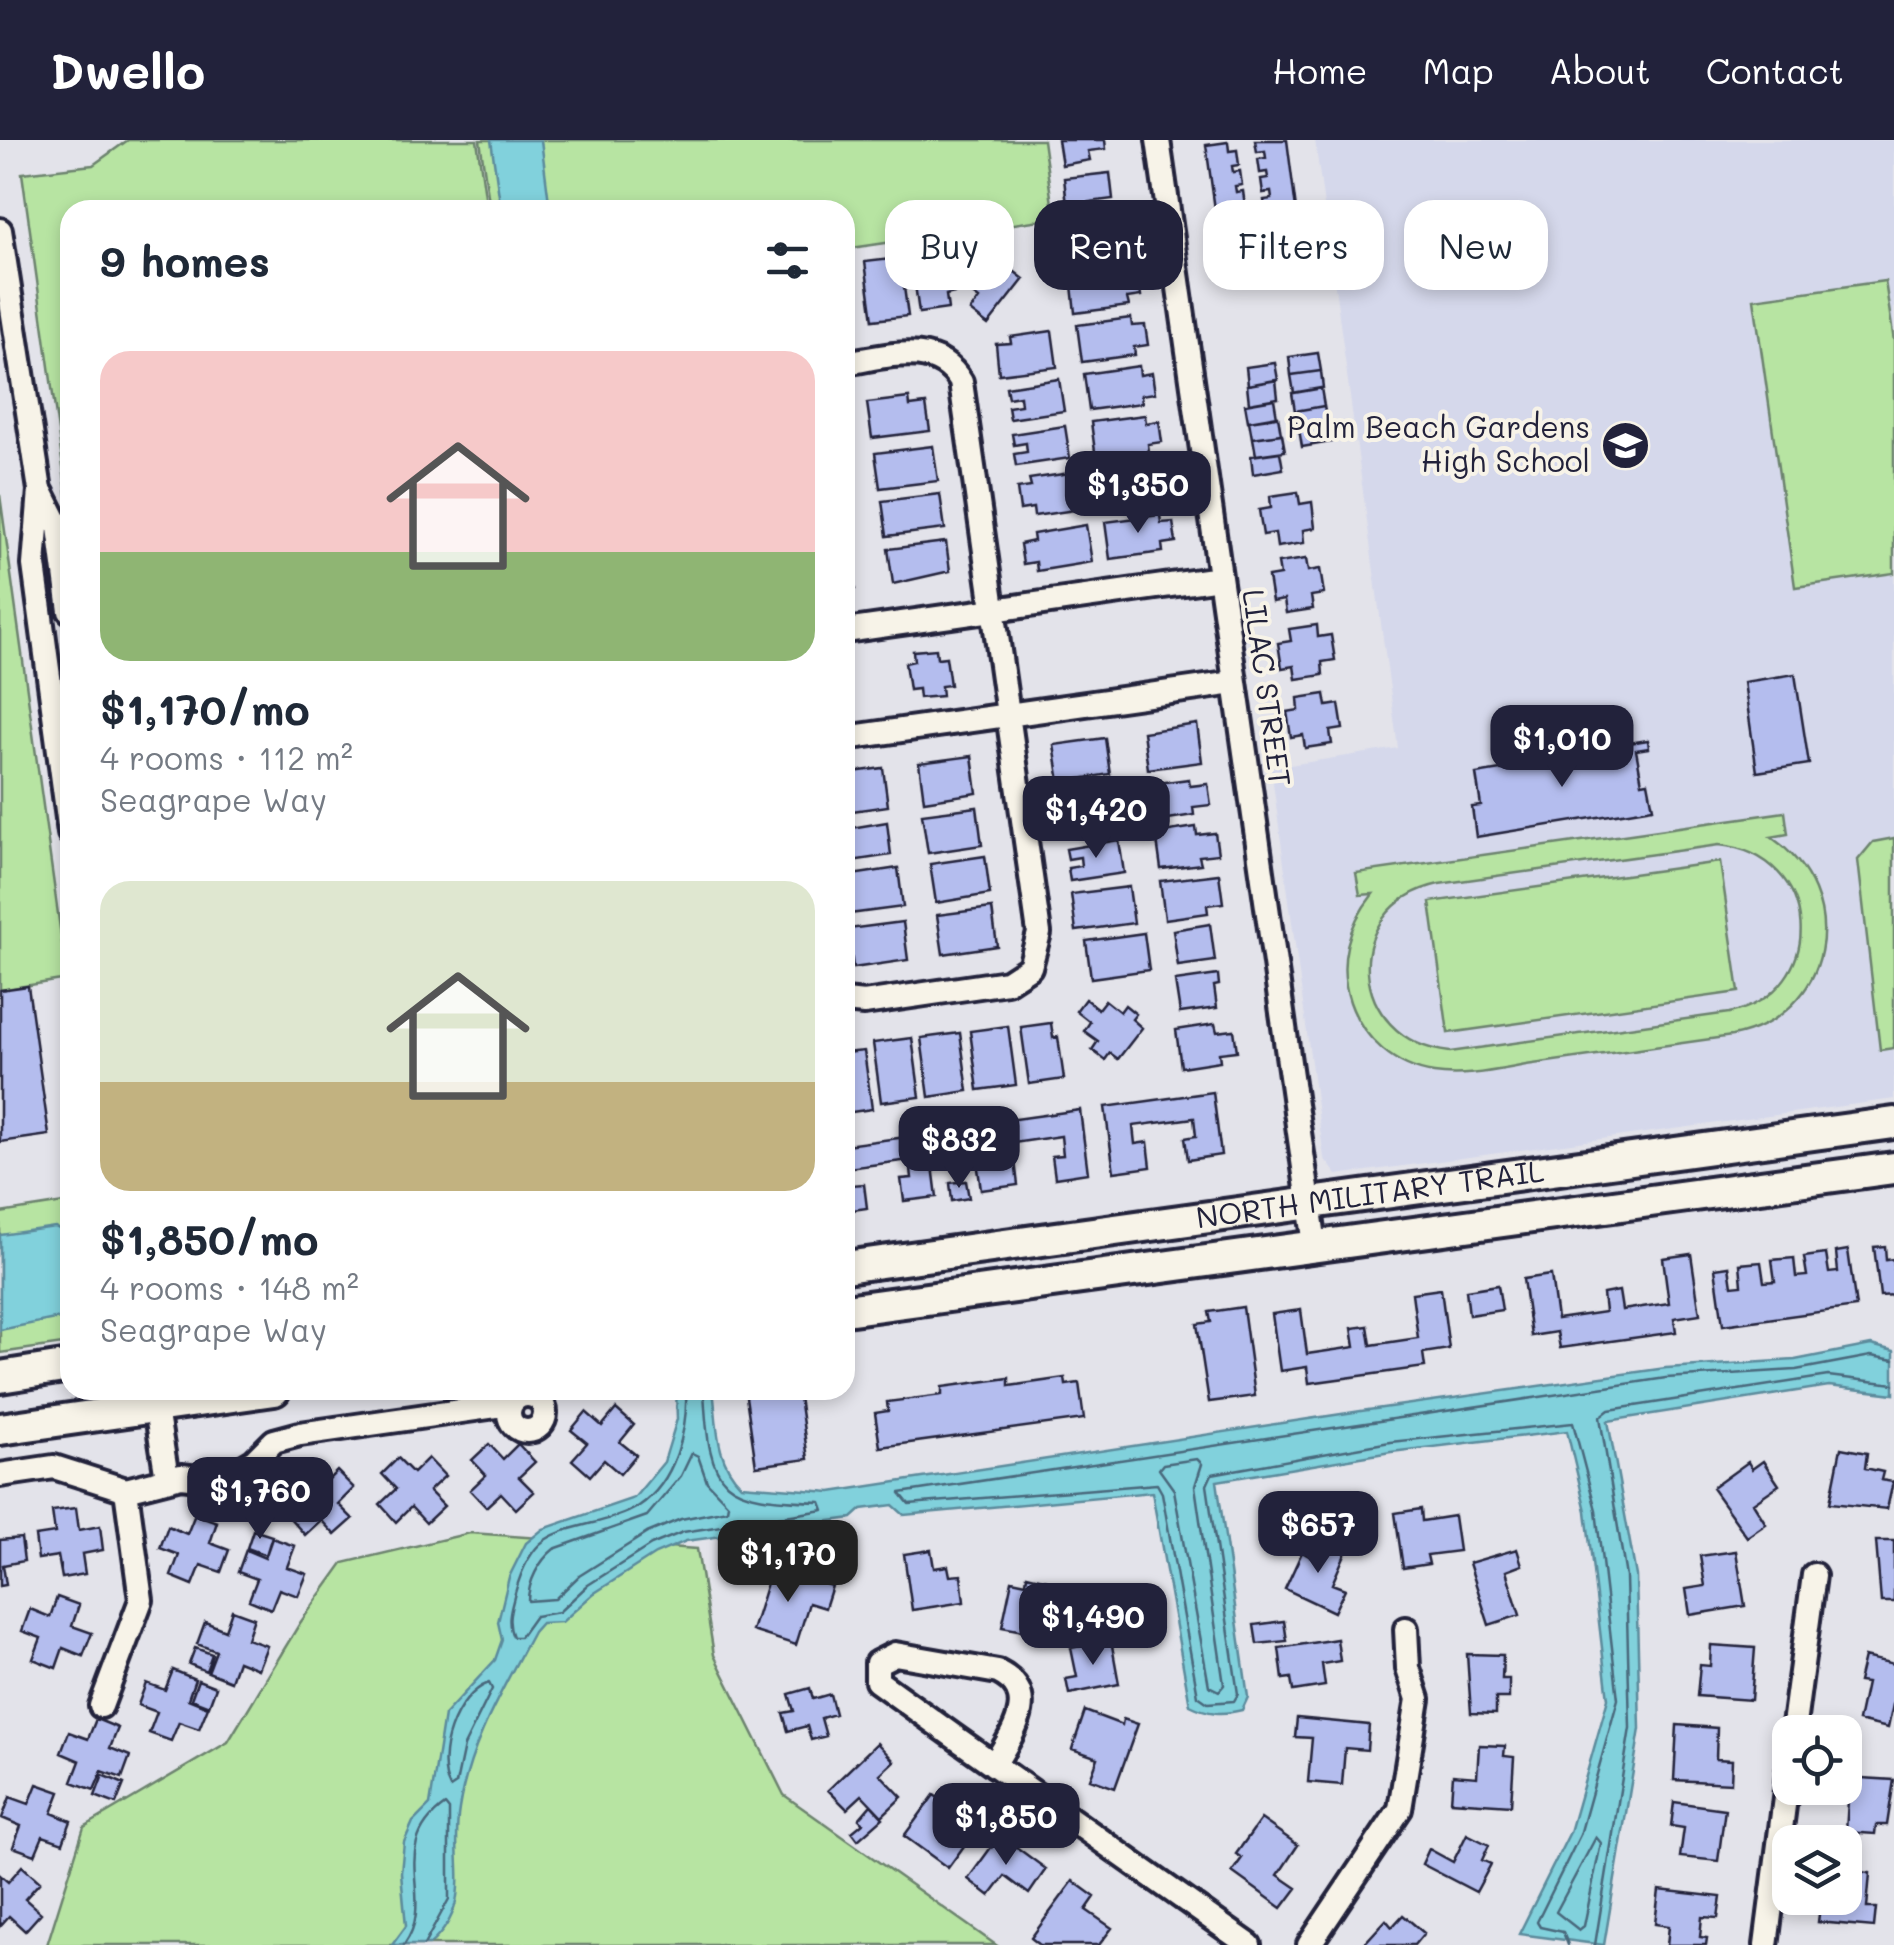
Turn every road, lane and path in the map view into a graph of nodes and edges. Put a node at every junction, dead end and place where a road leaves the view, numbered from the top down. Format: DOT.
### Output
graph roads {
  1 [pos="1158,140"];
  2 [pos="0,230"];
  3 [pos="855,363"];
  4 [pos="40,490"];
  5 [pos="60,534"];
  6 [pos="1220,578"];
  7 [pos="994,610"];
  8 [pos="855,630"];
  9 [pos="1234,683"];
  10 [pos="1008,715"];
  11 [pos="855,737"];
  12 [pos="60,759"];
  13 [pos="855,1002"];
  14 [pos="1894,1123"];
  15 [pos="1894,1168"];
  16 [pos="1309,1204"];
  17 [pos="1315,1244"];
  18 [pos="855,1265"];
  19 [pos="855,1309"];
  20 [pos="60,1368"];
  21 [pos="0,1377"];
  22 [pos="144,1400"];
  23 [pos="154,1400"];
  24 [pos="510,1404"];
  25 [pos="0,1429"];
  26 [pos="0,1475"];
  27 [pos="166,1478"];
  28 [pos="126,1490"];
  29 [pos="1814,1575"];
  30 [pos="1406,1629"];
  31 [pos="101,1706"];
  32 [pos="1795,1715"];
  33 [pos="994,1765"];
  34 [pos="1784,1805"];
  35 [pos="1249,1945"];
  36 [pos="1309,1945"];
  37 [pos="1766,1945"];
  1 -- 6 [label="street, LILAC STREET"];
  2 -- 4 [label="street"];
  3 -- 7 [label="street"];
  4 -- 5 [label="street"];
  4 -- 12 [label="street"];
  6 -- 7 [label="street"];
  6 -- 9 [label="street, LILAC STREET"];
  7 -- 8 [label="street"];
  7 -- 10 [label="street"];
  9 -- 10 [label="street"];
  9 -- 16 [label="street, LILAC STREET"];
  10 -- 11 [label="street"];
  10 -- 13 [label="street"];
  14 -- 16 [label="main road, NORTH MILITARY TRAIL"];
  15 -- 17 [label="main road, NORTH MILITARY TRAIL"];
  16 -- 17 [label="street, LILAC STREET"];
  16 -- 18 [label="main road, NORTH MILITARY TRAIL"];
  17 -- 19 [label="main road, NORTH MILITARY TRAIL"];
  20 -- 21 [label="main road"];
  22 -- 25 [label="main road"];
  23 -- 27 [label="street"];
  24 -- 27 [label="street"];
  26 -- 28 [label="street"];
  27 -- 28 [label="street"];
  28 -- 31 [label="street"];
  29 -- 32 [label="street"];
  30 -- 36 [label="street"];
  33 -- 33 [label="street"];
  33 -- 35 [label="street"];
  34 -- 37 [label="street"];
}
